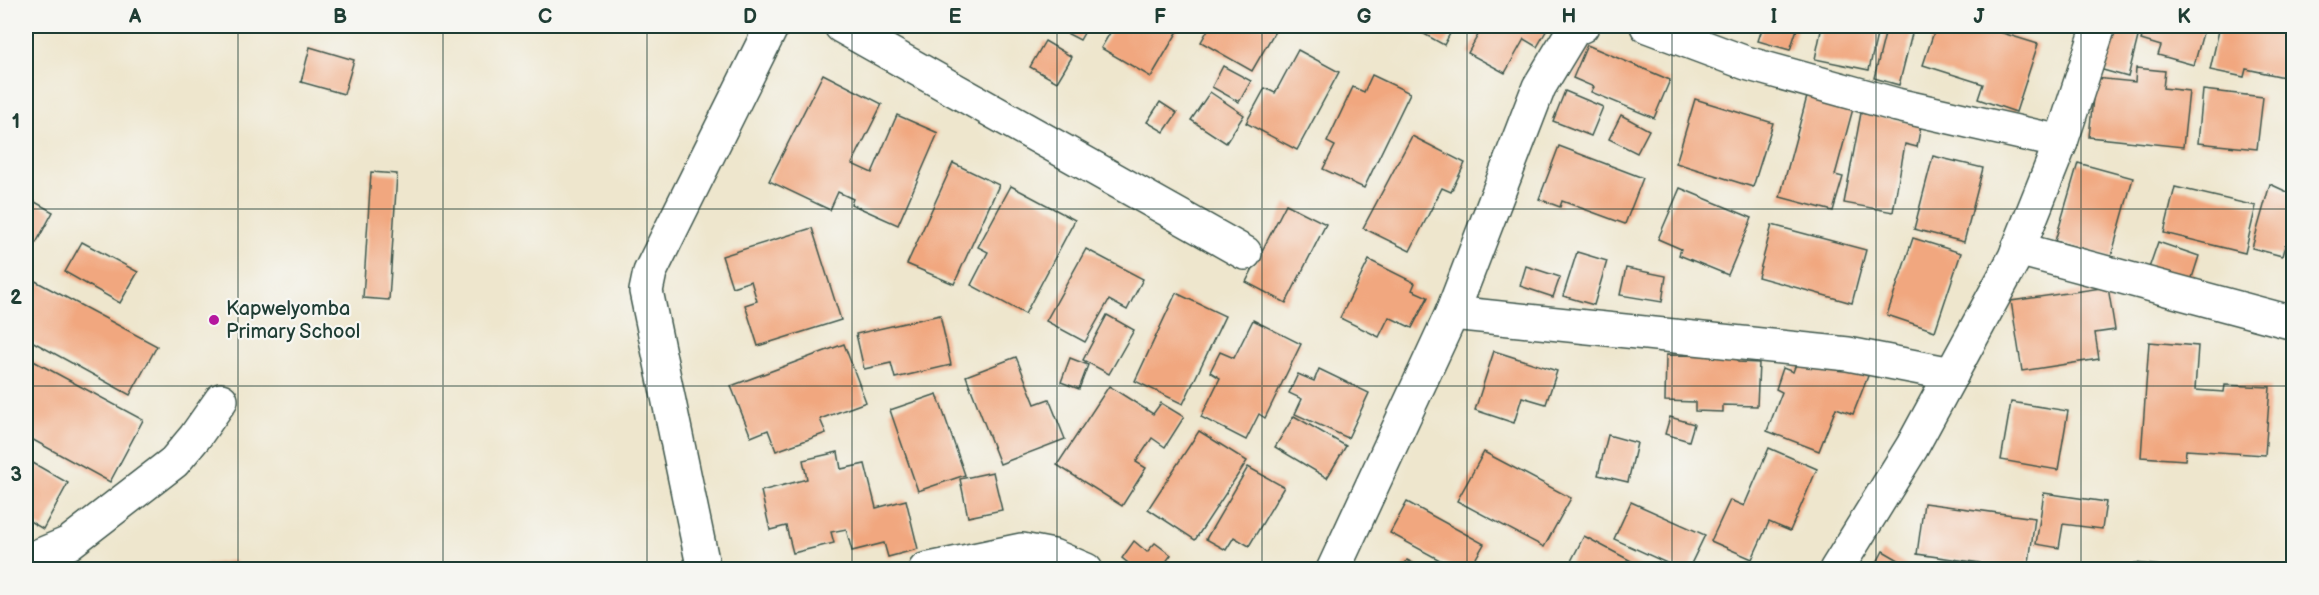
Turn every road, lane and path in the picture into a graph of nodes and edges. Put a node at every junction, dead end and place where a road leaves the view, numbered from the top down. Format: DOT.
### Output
graph roads {
  1 [pos="772,26"];
  2 [pos="841,26"];
  3 [pos="1582,26"];
  4 [pos="1647,26"];
  5 [pos="2099,26"];
  6 [pos="2061,142"];
  7 [pos="2018,249"];
  8 [pos="1245,253"];
  9 [pos="1452,313"];
  10 [pos="2294,323"];
  11 [pos="1952,374"];
  12 [pos="221,400"];
  13 [pos="26,561"];
  14 [pos="704,570"];
  15 [pos="924,570"];
  16 [pos="1086,570"];
  17 [pos="1334,570"];
  18 [pos="1836,570"];
  1 -- 14 [label="street"];
  2 -- 8 [label="street"];
  3 -- 9 [label="street"];
  4 -- 6 [label="street"];
  5 -- 6 [label="street"];
  6 -- 7 [label="street"];
  7 -- 10 [label="street"];
  7 -- 11 [label="street"];
  9 -- 11 [label="street"];
  9 -- 17 [label="street"];
  11 -- 18 [label="street"];
  12 -- 13 [label="street"];
  15 -- 16 [label="street"];
}
